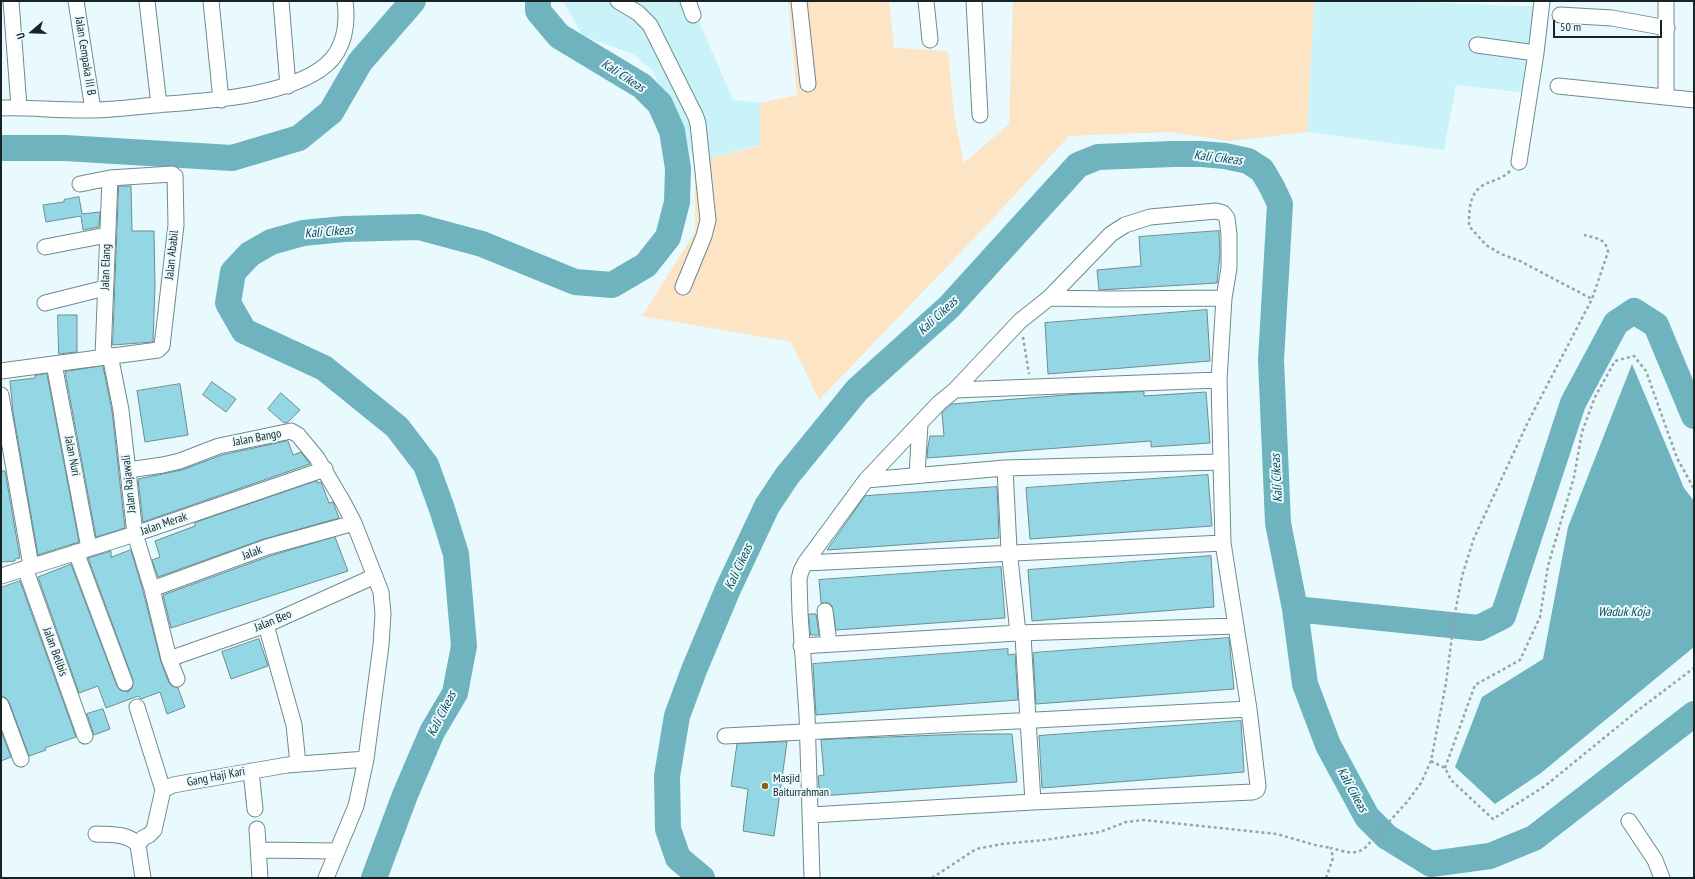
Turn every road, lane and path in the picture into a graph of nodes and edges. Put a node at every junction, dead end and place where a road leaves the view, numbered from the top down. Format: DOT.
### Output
graph roads {
  1 [pos="11,1"];
  2 [pos="76,1"];
  3 [pos="146,1"];
  4 [pos="212,1"];
  5 [pos="281,1"];
  6 [pos="345,1"];
  7 [pos="618,1"];
  8 [pos="799,1"];
  9 [pos="926,1"];
  10 [pos="974,1"];
  11 [pos="1542,1"];
  12 [pos="1666,1"];
  13 [pos="1560,15"];
  14 [pos="1667,28"];
  15 [pos="930,40"];
  16 [pos="1478,45"];
  17 [pos="1536,53"];
  18 [pos="808,84"];
  19 [pos="288,86"];
  20 [pos="1558,86"];
  21 [pos="1666,96"];
  22 [pos="221,100"];
  23 [pos="1694,100"];
  24 [pos="159,105"];
  25 [pos="19,107"];
  26 [pos="1,108"];
  27 [pos="93,110"];
  28 [pos="980,115"];
  29 [pos="1519,162"];
  30 [pos="110,178"];
  31 [pos="80,184"];
  32 [pos="107,235"];
  33 [pos="1584,235"];
  34 [pos="45,247"];
  35 [pos="683,287"];
  36 [pos="105,288"];
  37 [pos="1049,298"];
  38 [pos="1224,298"];
  39 [pos="1592,299"];
  40 [pos="45,303"];
  41 [pos="1020,321"];
  42 [pos="107,356"];
  43 [pos="54,364"];
  44 [pos="1,371"];
  45 [pos="1219,380"];
  46 [pos="1032,386"];
  47 [pos="955,390"];
  48 [pos="1,395"];
  49 [pos="920,424"];
  50 [pos="1221,462"];
  51 [pos="1005,468"];
  52 [pos="325,469"];
  53 [pos="128,470"];
  54 [pos="917,475"];
  55 [pos="866,480"];
  56 [pos="1694,489"];
  57 [pos="354,523"];
  58 [pos="135,534"];
  59 [pos="1223,543"];
  60 [pos="83,550"];
  61 [pos="1009,553"];
  62 [pos="805,563"];
  63 [pos="28,567"];
  64 [pos="1,576"];
  65 [pos="375,576"];
  66 [pos="152,589"];
  67 [pos="825,611"];
  68 [pos="266,625"];
  69 [pos="1236,626"];
  70 [pos="1018,633"];
  71 [pos="829,644"];
  72 [pos="801,646"];
  73 [pos="170,659"];
  74 [pos="1694,668"];
  75 [pos="178,679"];
  76 [pos="125,683"];
  77 [pos="1,705"];
  78 [pos="137,707"];
  79 [pos="1249,709"];
  80 [pos="1028,719"];
  81 [pos="807,732"];
  82 [pos="85,736"];
  83 [pos="725,736"];
  84 [pos="21,759"];
  85 [pos="366,759"];
  86 [pos="1431,761"];
  87 [pos="298,764"];
  88 [pos="1444,768"];
  89 [pos="250,771"];
  90 [pos="163,790"];
  91 [pos="1033,802"];
  92 [pos="255,809"];
  93 [pos="811,815"];
  94 [pos="1629,821"];
  95 [pos="257,829"];
  96 [pos="96,834"];
  97 [pos="138,845"];
  98 [pos="1330,848"];
  99 [pos="259,850"];
  100 [pos="337,851"];
  101 [pos="143,878"];
  102 [pos="260,878"];
  103 [pos="326,878"];
  104 [pos="812,878"];
  105 [pos="932,878"];
  106 [pos="1326,878"];
  107 [pos="1662,878"];
  1 -- 25 [label="street"];
  2 -- 27 [label="street, Jalan Cempaka III B"];
  3 -- 24 [label="street"];
  4 -- 22 [label="street"];
  5 -- 19 [label="street"];
  6 -- 19 [label="street"];
  7 -- 35 [label="street"];
  8 -- 18 [label="street"];
  9 -- 15 [label="street"];
  10 -- 28 [label="street"];
  11 -- 17 [label="street"];
  12 -- 14 [label="street"];
  13 -- 14 [label="street"];
  14 -- 21 [label="street"];
  16 -- 17 [label="street"];
  17 -- 29 [label="street"];
  19 -- 22 [label="street"];
  20 -- 21 [label="street"];
  21 -- 23 [label="street"];
  22 -- 24 [label="street"];
  24 -- 27 [label="street"];
  25 -- 26 [label="street"];
  25 -- 27 [label="street"];
  29 -- 39 [label="path"];
  30 -- 31 [label="street"];
  30 -- 32 [label="street, Jalan Elang"];
  30 -- 42 [label="street, Jalan Ababil"];
  32 -- 34 [label="street"];
  32 -- 36 [label="street, Jalan Elang"];
  33 -- 39 [label="path"];
  36 -- 40 [label="street"];
  36 -- 42 [label="street, Jalan Elang"];
  37 -- 38 [label="street"];
  37 -- 38 [label="street"];
  37 -- 41 [label="street"];
  38 -- 45 [label="street"];
  39 -- 86 [label="path"];
  41 -- 46 [label="path"];
  41 -- 47 [label="street"];
  42 -- 43 [label="street"];
  42 -- 53 [label="street, Jalan Rajawali"];
  43 -- 44 [label="street"];
  43 -- 60 [label="street, Jalan Nuri"];
  45 -- 46 [label="street"];
  45 -- 50 [label="street"];
  46 -- 47 [label="street"];
  47 -- 49 [label="street"];
  48 -- 63 [label="street, Jalan Belibis"];
  49 -- 54 [label="street"];
  49 -- 55 [label="street"];
  50 -- 51 [label="street"];
  50 -- 59 [label="street"];
  51 -- 54 [label="street"];
  51 -- 61 [label="street"];
  52 -- 53 [label="street, Jalan Bango"];
  52 -- 57 [label="street, Jalan Bango"];
  52 -- 58 [label="street, Jalan Merak"];
  53 -- 58 [label="street, Jalan Rajawali"];
  54 -- 55 [label="street"];
  55 -- 62 [label="street"];
  56 -- 88 [label="path"];
  57 -- 65 [label="street, Jalan Bango"];
  57 -- 66 [label="street, Jalak"];
  58 -- 60 [label="street, Jalan Merak"];
  58 -- 66 [label="street, Jalan Rajawali"];
  59 -- 61 [label="street"];
  59 -- 69 [label="street"];
  60 -- 63 [label="street, Jalan Merak"];
  60 -- 76 [label="street, Jalan Nuri"];
  61 -- 62 [label="street"];
  61 -- 70 [label="street"];
  62 -- 72 [label="street"];
  63 -- 64 [label="street, Jalan Merak"];
  63 -- 82 [label="street, Jalan Belibis"];
  65 -- 68 [label="street, Jalan Beo"];
  65 -- 85 [label="street, Jalan Bango"];
  66 -- 73 [label="street, Jalan Rajawali"];
  67 -- 71 [label="street"];
  68 -- 73 [label="street, Jalan Beo"];
  68 -- 87 [label="street"];
  69 -- 70 [label="street"];
  69 -- 79 [label="street"];
  70 -- 71 [label="street"];
  70 -- 80 [label="street"];
  71 -- 72 [label="street"];
  72 -- 81 [label="street"];
  73 -- 75 [label="street, Jalan Rajawali"];
  74 -- 88 [label="path"];
  77 -- 84 [label="street"];
  78 -- 90 [label="street"];
  79 -- 80 [label="street"];
  79 -- 91 [label="street"];
  80 -- 81 [label="street"];
  80 -- 91 [label="street"];
  81 -- 83 [label="street"];
  81 -- 93 [label="street"];
  85 -- 87 [label="street, Gang Haji Kari"];
  85 -- 100 [label="street, Jalan Bango"];
  86 -- 88 [label="path"];
  86 -- 98 [label="path"];
  87 -- 89 [label="street, Gang Haji Kari"];
  89 -- 90 [label="street, Gang Haji Kari"];
  89 -- 92 [label="street"];
  90 -- 97 [label="street"];
  91 -- 93 [label="street"];
  93 -- 104 [label="street"];
  94 -- 107 [label="street"];
  95 -- 99 [label="street"];
  96 -- 97 [label="street"];
  97 -- 101 [label="street"];
  98 -- 105 [label="path"];
  98 -- 106 [label="path"];
  99 -- 100 [label="street"];
  99 -- 102 [label="street"];
  100 -- 103 [label="street, Jalan Bango"];
}
